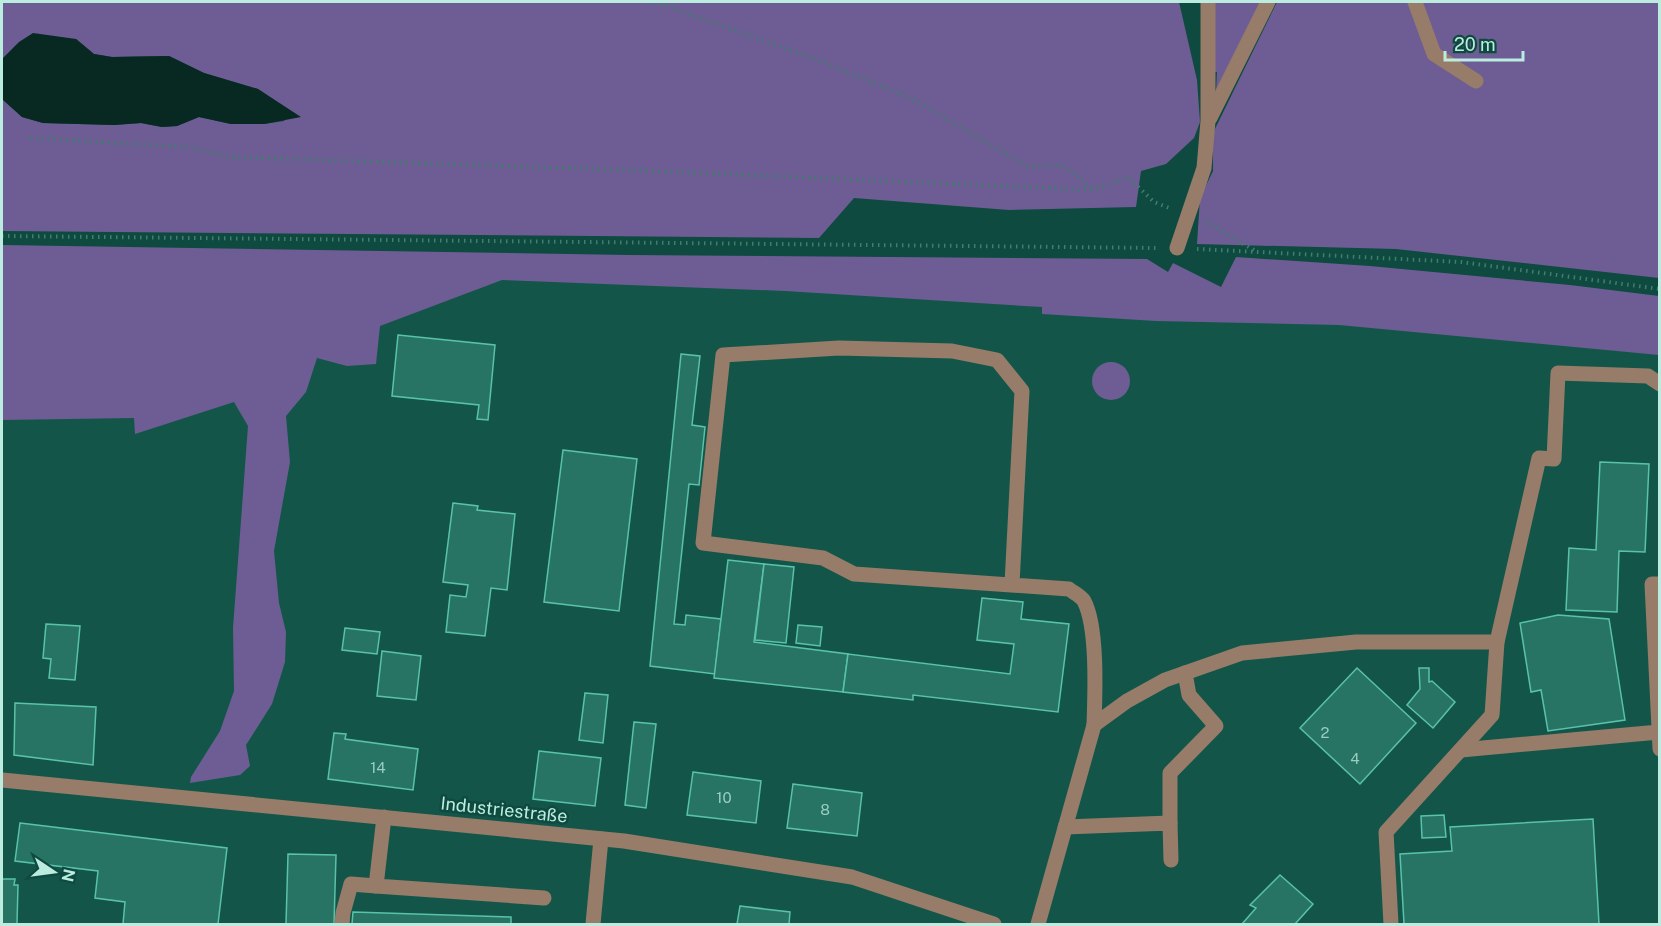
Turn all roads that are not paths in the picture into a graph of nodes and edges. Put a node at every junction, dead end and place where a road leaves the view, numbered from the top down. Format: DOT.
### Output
graph roads {
  1 [pos="1208,2"];
  2 [pos="1269,2"];
  3 [pos="1415,2"];
  4 [pos="1476,81"];
  5 [pos="1208,121"];
  6 [pos="1177,248"];
  7 [pos="1659,384"];
  8 [pos="1012,584"];
  9 [pos="1659,584"];
  10 [pos="1497,642"];
  11 [pos="1185,673"];
  12 [pos="1094,725"];
  13 [pos="1659,732"];
  14 [pos="1659,749"];
  15 [pos="1461,750"];
  16 [pos="2,780"];
  17 [pos="384,817"];
  18 [pos="1170,823"];
  19 [pos="1065,827"];
  20 [pos="601,839"];
  21 [pos="1171,860"];
  22 [pos="375,886"];
  23 [pos="544,898"];
  24 [pos="342,924"];
  25 [pos="593,924"];
  26 [pos="994,924"];
  27 [pos="1038,924"];
  28 [pos="1391,924"];
  1 -- 5 [label="street"];
  2 -- 5 [label="street"];
  3 -- 4 [label="street"];
  5 -- 6 [label="street"];
  7 -- 10 [label="street"];
  8 -- 8 [label="street"];
  8 -- 12 [label="street"];
  9 -- 13 [label="street"];
  10 -- 11 [label="street"];
  10 -- 15 [label="street"];
  11 -- 12 [label="street"];
  11 -- 18 [label="street"];
  12 -- 19 [label="street"];
  13 -- 14 [label="street"];
  13 -- 15 [label="street"];
  15 -- 28 [label="street"];
  16 -- 17 [label="street, Industriestraße"];
  17 -- 20 [label="street, Industriestraße"];
  17 -- 22 [label="street"];
  18 -- 19 [label="street"];
  18 -- 21 [label="street"];
  19 -- 27 [label="street"];
  20 -- 25 [label="street"];
  20 -- 26 [label="street, Industriestraße"];
  22 -- 23 [label="street"];
  22 -- 24 [label="street"];
}
